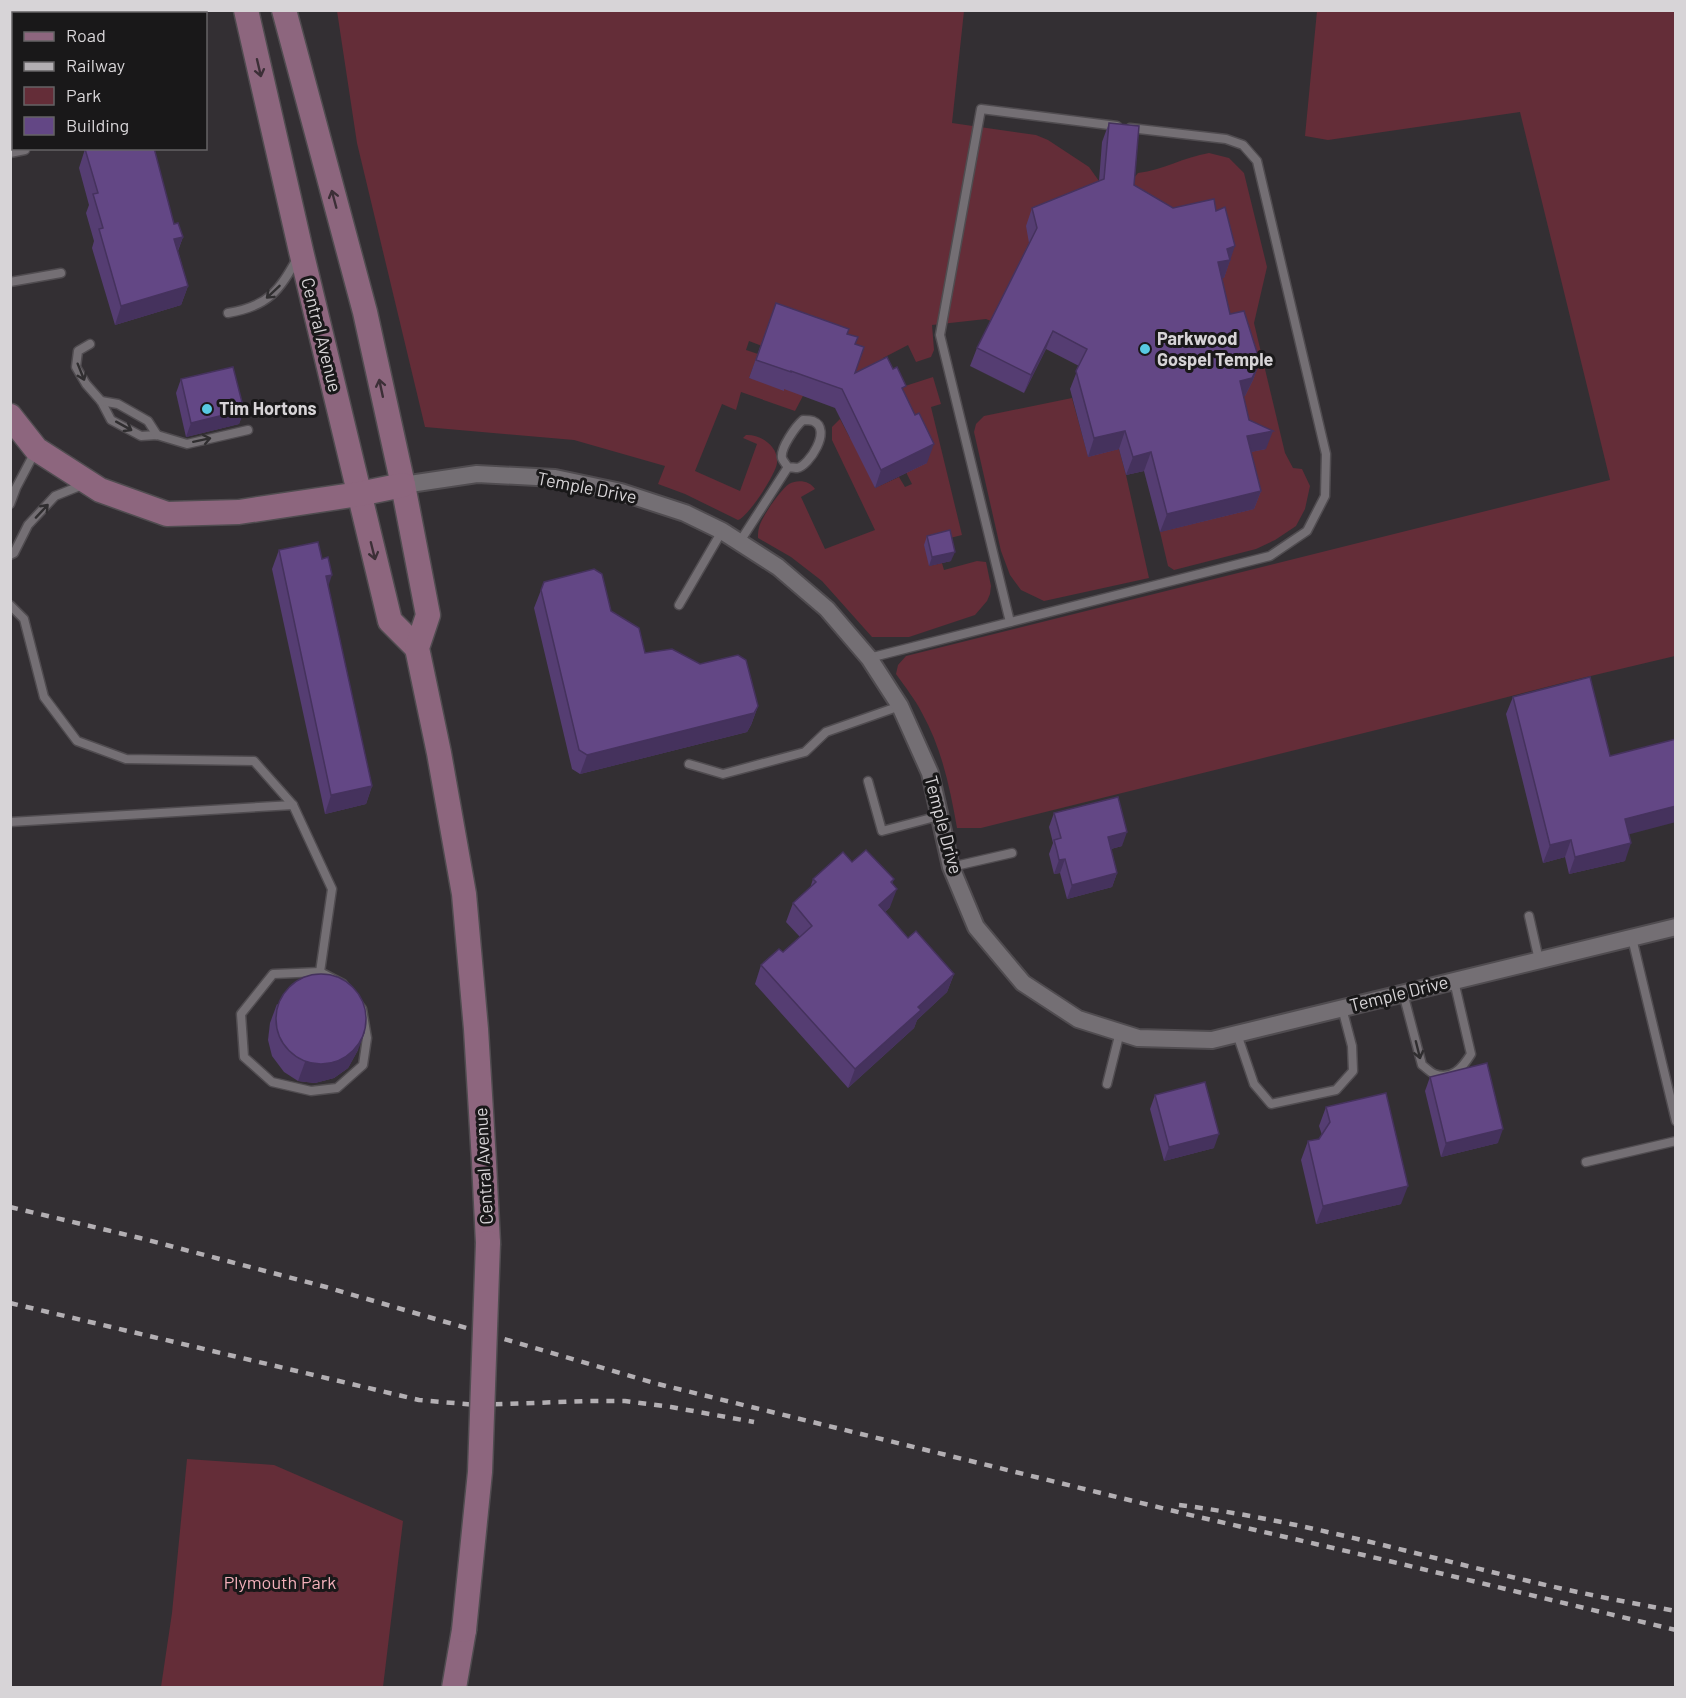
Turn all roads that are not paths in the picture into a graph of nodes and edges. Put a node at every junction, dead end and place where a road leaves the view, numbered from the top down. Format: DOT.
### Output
graph roads {
  1 [pos="246,10"];
  2 [pos="284,10"];
  3 [pos="25,150"];
  4 [pos="10,153"];
  5 [pos="301,251"];
  6 [pos="61,273"];
  7 [pos="10,282"];
  8 [pos="228,313"];
  9 [pos="90,344"];
  10 [pos="101,401"];
  11 [pos="10,416"];
  12 [pos="248,430"];
  13 [pos="157,435"];
  14 [pos="36,449"];
  15 [pos="788,466"];
  16 [pos="88,482"];
  17 [pos="403,485"];
  18 [pos="359,494"];
  19 [pos="10,504"];
  20 [pos="722,531"];
  21 [pos="739,543"];
  22 [pos="10,555"];
  23 [pos="10,605"];
  24 [pos="679,605"];
  25 [pos="1010,622"];
  26 [pos="417,648"];
  27 [pos="868,658"];
  28 [pos="900,706"];
  29 [pos="689,764"];
  30 [pos="868,781"];
  31 [pos="293,805"];
  32 [pos="939,816"];
  33 [pos="10,822"];
  34 [pos="1012,853"];
  35 [pos="951,867"];
  36 [pos="1529,916"];
  37 [pos="1676,927"];
  38 [pos="1632,938"];
  39 [pos="1539,960"];
  40 [pos="320,972"];
  41 [pos="1454,981"];
  42 [pos="1403,993"];
  43 [pos="1342,1008"];
  44 [pos="1120,1032"];
  45 [pos="1237,1034"];
  46 [pos="1107,1084"];
  47 [pos="1676,1121"];
  48 [pos="1676,1141"];
  49 [pos="1586,1162"];
  50 [pos="454,1688"];
  1 -- 5 [label="street, Central Avenue, one-way"];
  17 -- 2 [label="street, one-way"];
  3 -- 4 [label="lane"];
  5 -- 8 [label="lane, one-way"];
  5 -- 18 [label="street, Central Avenue"];
  6 -- 7 [label="lane"];
  9 -- 10 [label="lane, one-way"];
  10 -- 13 [label="lane"];
  10 -- 13 [label="lane, one-way"];
  11 -- 14 [label="street, Temple Drive"];
  13 -- 12 [label="lane, one-way"];
  14 -- 16 [label="street, Temple Drive"];
  14 -- 19 [label="lane"];
  15 -- 15 [label="lane"];
  15 -- 21 [label="lane"];
  16 -- 18 [label="street, Temple Drive"];
  22 -- 16 [label="lane, one-way"];
  17 -- 18 [label="street, Temple Drive"];
  17 -- 20 [label="street, Temple Drive"];
  17 -- 26 [label="street"];
  18 -- 26 [label="street, Central Avenue, one-way"];
  20 -- 21 [label="street, Temple Drive"];
  20 -- 24 [label="lane"];
  21 -- 27 [label="street, Temple Drive"];
  23 -- 31 [label="lane"];
  25 -- 25 [label="lane"];
  25 -- 27 [label="lane"];
  26 -- 50 [label="street, Central Avenue, bridge"];
  27 -- 28 [label="street, Temple Drive"];
  28 -- 29 [label="lane"];
  28 -- 32 [label="street, Temple Drive"];
  30 -- 32 [label="lane"];
  31 -- 33 [label="lane"];
  31 -- 40 [label="lane"];
  32 -- 35 [label="street, Temple Drive"];
  34 -- 35 [label="lane"];
  35 -- 44 [label="street, Temple Drive"];
  36 -- 39 [label="lane"];
  37 -- 38 [label="street, Temple Drive"];
  38 -- 39 [label="street, Temple Drive"];
  38 -- 47 [label="lane"];
  39 -- 41 [label="street, Temple Drive"];
  40 -- 40 [label="lane"];
  41 -- 42 [label="street, Temple Drive"];
  42 -- 41 [label="lane, one-way"];
  42 -- 43 [label="street, Temple Drive"];
  43 -- 45 [label="street, Temple Drive"];
  43 -- 45 [label="lane"];
  44 -- 45 [label="street, Temple Drive"];
  44 -- 46 [label="lane"];
  48 -- 49 [label="lane"];
}
